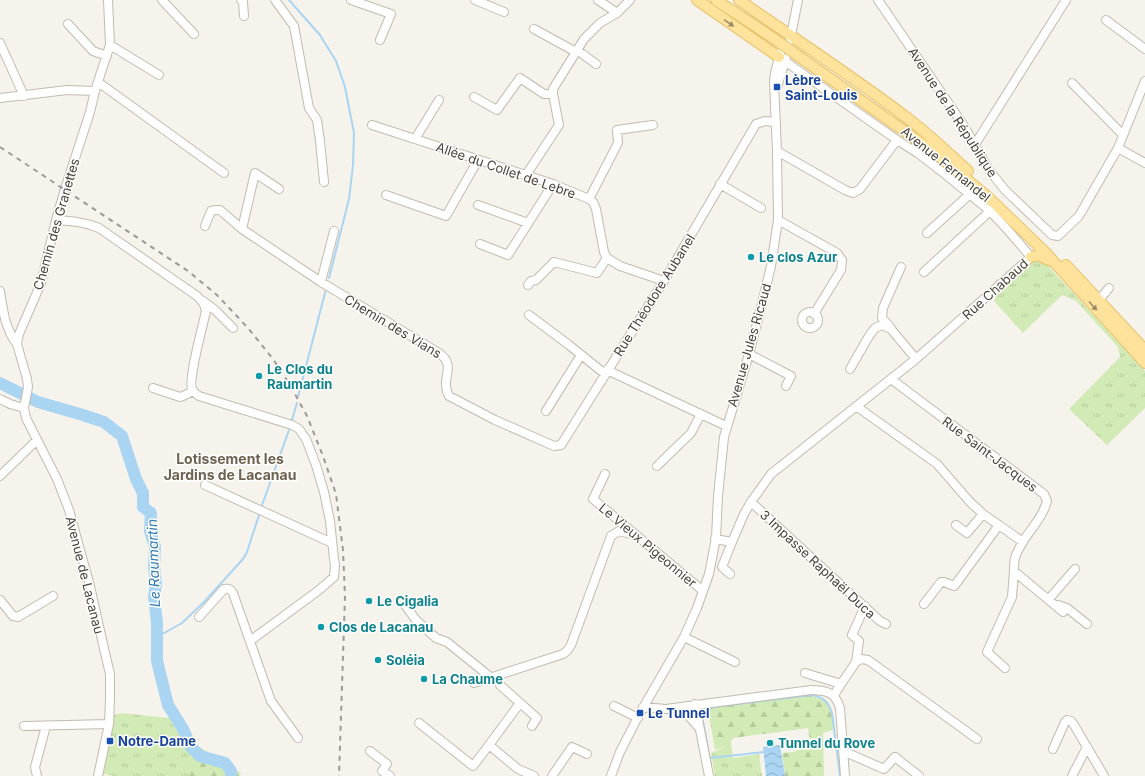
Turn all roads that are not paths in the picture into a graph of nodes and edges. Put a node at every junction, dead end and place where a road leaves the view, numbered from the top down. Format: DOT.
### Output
graph roads {
  1 [pos="108,0"];
  2 [pos="162,0"];
  3 [pos="241,0"];
  4 [pos="275,0"];
  5 [pos="351,0"];
  6 [pos="476,0"];
  7 [pos="598,0"];
  8 [pos="630,0"];
  9 [pos="697,0"];
  10 [pos="716,0"];
  11 [pos="727,0"];
  12 [pos="739,0"];
  13 [pos="798,0"];
  14 [pos="878,0"];
  15 [pos="1066,0"];
  16 [pos="504,12"];
  17 [pos="617,13"];
  18 [pos="244,16"];
  19 [pos="1106,20"];
  20 [pos="68,24"];
  21 [pos="534,29"];
  22 [pos="194,34"];
  23 [pos="380,40"];
  24 [pos="0,43"];
  25 [pos="110,45"];
  26 [pos="786,46"];
  27 [pos="1145,49"];
  28 [pos="577,51"];
  29 [pos="107,56"];
  30 [pos="596,64"];
  31 [pos="159,75"];
  32 [pos="1145,81"];
  33 [pos="98,82"];
  34 [pos="1072,83"];
  35 [pos="95,91"];
  36 [pos="553,94"];
  37 [pos="24,96"];
  38 [pos="474,97"];
  39 [pos="0,98"];
  40 [pos="439,100"];
  41 [pos="776,122"];
  42 [pos="372,125"];
  43 [pos="653,125"];
  44 [pos="1122,135"];
  45 [pos="415,139"];
  46 [pos="897,140"];
  47 [pos="974,146"];
  48 [pos="1118,148"];
  49 [pos="777,151"];
  50 [pos="478,160"];
  51 [pos="1145,163"];
  52 [pos="224,173"];
  53 [pos="526,175"];
  54 [pos="324,182"];
  55 [pos="553,184"];
  56 [pos="720,184"];
  57 [pos="279,189"];
  58 [pos="386,194"];
  59 [pos="970,194"];
  60 [pos="589,199"];
  61 [pos="478,205"];
  62 [pos="761,208"];
  63 [pos="990,211"];
  64 [pos="56,220"];
  65 [pos="778,220"];
  66 [pos="528,223"];
  67 [pos="205,226"];
  68 [pos="242,229"];
  69 [pos="334,232"];
  70 [pos="927,234"];
  71 [pos="480,244"];
  72 [pos="1031,257"];
  73 [pos="607,258"];
  74 [pos="1058,266"];
  75 [pos="902,267"];
  76 [pos="924,272"];
  77 [pos="664,281"];
  78 [pos="321,282"];
  79 [pos="528,285"];
  80 [pos="1108,288"];
  81 [pos="0,291"];
  82 [pos="1099,300"];
  83 [pos="202,301"];
  84 [pos="814,314"];
  85 [pos="530,315"];
  86 [pos="233,328"];
  87 [pos="891,328"];
  88 [pos="17,344"];
  89 [pos="1145,350"];
  90 [pos="749,354"];
  91 [pos="581,355"];
  92 [pos="916,359"];
  93 [pos="1145,363"];
  94 [pos="850,369"];
  95 [pos="606,372"];
  96 [pos="891,379"];
  97 [pos="786,386"];
  98 [pos="153,388"];
  99 [pos="193,391"];
  100 [pos="0,399"];
  101 [pos="856,406"];
  102 [pos="24,408"];
  103 [pos="546,411"];
  104 [pos="701,414"];
  105 [pos="726,426"];
  106 [pos="37,440"];
  107 [pos="657,466"];
  108 [pos="605,474"];
  109 [pos="0,476"];
  110 [pos="205,485"];
  111 [pos="751,502"];
  112 [pos="983,514"];
  113 [pos="997,524"];
  114 [pos="956,525"];
  115 [pos="636,535"];
  116 [pos="715,539"];
  117 [pos="732,542"];
  118 [pos="1023,542"];
  119 [pos="332,543"];
  120 [pos="971,556"];
  121 [pos="1075,569"];
  122 [pos="1014,571"];
  123 [pos="730,574"];
  124 [pos="702,591"];
  125 [pos="53,596"];
  126 [pos="0,600"];
  127 [pos="1051,602"];
  128 [pos="924,604"];
  129 [pos="405,605"];
  130 [pos="865,606"];
  131 [pos="1063,612"];
  132 [pos="199,617"];
  133 [pos="886,624"];
  134 [pos="1087,624"];
  135 [pos="684,637"];
  136 [pos="250,641"];
  137 [pos="735,662"];
  138 [pos="856,662"];
  139 [pos="1005,668"];
  140 [pos="805,673"];
  141 [pos="495,681"];
  142 [pos="474,683"];
  143 [pos="841,684"];
  144 [pos="834,695"];
  145 [pos="520,703"];
  146 [pos="614,706"];
  147 [pos="643,707"];
  148 [pos="690,707"];
  149 [pos="638,718"];
  150 [pos="419,723"];
  151 [pos="109,724"];
  152 [pos="24,726"];
  153 [pos="46,726"];
  154 [pos="532,726"];
  155 [pos="700,728"];
  156 [pos="298,738"];
  157 [pos="977,739"];
  158 [pos="490,745"];
  159 [pos="1087,746"];
  160 [pos="1053,749"];
  161 [pos="843,750"];
  162 [pos="370,751"];
  163 [pos="587,754"];
  164 [pos="37,776"];
  165 [pos="98,776"];
  166 [pos="390,776"];
  167 [pos="534,776"];
  168 [pos="552,776"];
  169 [pos="612,776"];
  170 [pos="709,776"];
  171 [pos="846,776"];
  172 [pos="919,776"];
  173 [pos="1072,776"];
  174 [pos="1104,776"];
  1 -- 25 [label="street, Chemin des Granettes"];
  2 -- 22 [label="street"];
  3 -- 18 [label="street"];
  4 -- 54 [label="street"];
  5 -- 23 [label="street"];
  6 -- 16 [label="street"];
  7 -- 17 [label="street"];
  8 -- 17 [label="street"];
  9 -- 26 [label="main road, one-way"];
  10 -- 26 [label="main road, Avenue Fernandel"];
  11 -- 26 [label="main road, Avenue Fernandel"];
  12 -- 26 [label="main road"];
  13 -- 26 [label="street, Avenue Jules Ricaud"];
  14 -- 47 [label="street, Avenue de la République"];
  15 -- 47 [label="street"];
  17 -- 28 [label="street"];
  19 -- 27 [label="street"];
  20 -- 29 [label="street"];
  21 -- 28 [label="street"];
  24 -- 37 [label="street"];
  25 -- 29 [label="street, Chemin des Granettes"];
  25 -- 31 [label="street"];
  26 -- 41 [label="street, Avenue Jules Ricaud"];
  26 -- 46 [label="street, Rue Chabaud"];
  26 -- 74 [label="main road, Avenue Fernandel"];
  26 -- 82 [label="main road, Avenue Fernandel"];
  28 -- 30 [label="street"];
  28 -- 36 [label="street"];
  29 -- 33 [label="street, Chemin des Granettes"];
  32 -- 44 [label="street"];
  33 -- 35 [label="street, Chemin des Granettes"];
  33 -- 52 [label="street"];
  34 -- 44 [label="street"];
  35 -- 37 [label="street"];
  35 -- 64 [label="street, Chemin des Granettes"];
  36 -- 38 [label="street"];
  36 -- 53 [label="street"];
  37 -- 39 [label="street"];
  40 -- 45 [label="street"];
  41 -- 49 [label="street, Avenue Jules Ricaud"];
  41 -- 56 [label="street, Rue Théodore Aubanel"];
  42 -- 45 [label="street, Allée du Collet de Lebre"];
  43 -- 60 [label="street"];
  44 -- 48 [label="street"];
  45 -- 50 [label="street, Allée du Collet de Lebre"];
  46 -- 49 [label="street"];
  46 -- 59 [label="street, Rue Chabaud"];
  47 -- 48 [label="street, Avenue de la République"];
  48 -- 51 [label="street"];
  49 -- 65 [label="street, Avenue Jules Ricaud"];
  50 -- 53 [label="street, Allée du Collet de Lebre"];
  50 -- 58 [label="street"];
  53 -- 55 [label="street, Allée du Collet de Lebre"];
  55 -- 60 [label="street, Allée du Collet de Lebre"];
  55 -- 66 [label="street"];
  56 -- 62 [label="street"];
  56 -- 77 [label="street, Rue Théodore Aubanel"];
  57 -- 68 [label="street"];
  59 -- 63 [label="street, Rue Chabaud"];
  59 -- 70 [label="street"];
  60 -- 73 [label="street, Allée du Collet de Lebre"];
  61 -- 66 [label="street"];
  63 -- 72 [label="street, Rue Chabaud"];
  63 -- 76 [label="street"];
  64 -- 83 [label="street"];
  64 -- 88 [label="street, Chemin des Granettes"];
  65 -- 84 [label="street"];
  65 -- 90 [label="street, Avenue Jules Ricaud"];
  66 -- 71 [label="street"];
  67 -- 68 [label="street, Chemin des Vians"];
  68 -- 78 [label="street, Chemin des Vians"];
  69 -- 78 [label="street"];
  72 -- 74 [label="main road"];
  72 -- 92 [label="street, Rue Chabaud"];
  73 -- 77 [label="street"];
  73 -- 79 [label="street"];
  74 -- 93 [label="main road, Avenue Fernandel, one-way"];
  75 -- 87 [label="street"];
  77 -- 95 [label="street, Rue Théodore Aubanel"];
  78 -- 95 [label="street, Chemin des Vians"];
  80 -- 82 [label="street"];
  81 -- 88 [label="street"];
  82 -- 89 [label="main road, Avenue Fernandel"];
  83 -- 86 [label="street"];
  83 -- 99 [label="street"];
  85 -- 91 [label="street"];
  87 -- 92 [label="street"];
  87 -- 94 [label="street"];
  88 -- 102 [label="street"];
  90 -- 97 [label="street"];
  90 -- 105 [label="street, Avenue Jules Ricaud"];
  91 -- 95 [label="street"];
  91 -- 103 [label="street"];
  92 -- 96 [label="street, Rue Chabaud"];
  95 -- 104 [label="street, Rue Théodore Aubanel"];
  96 -- 101 [label="street, Rue Chabaud"];
  96 -- 118 [label="street, Rue Saint-Jacques"];
  98 -- 99 [label="street"];
  99 -- 119 [label="street"];
  100 -- 102 [label="street"];
  101 -- 111 [label="street, Rue Chabaud"];
  101 -- 112 [label="street"];
  102 -- 106 [label="street, Avenue de Lacanau"];
  104 -- 105 [label="street, Rue Théodore Aubanel"];
  104 -- 107 [label="street"];
  105 -- 116 [label="street, Avenue Jules Ricaud"];
  106 -- 109 [label="street"];
  106 -- 151 [label="street, Avenue de Lacanau"];
  108 -- 115 [label="street, Le Vieux Pigeonnier"];
  110 -- 119 [label="street"];
  111 -- 117 [label="street, Rue Chabaud"];
  111 -- 130 [label="street, 3 Impasse Raphaël Duca"];
  112 -- 113 [label="street"];
  112 -- 114 [label="street"];
  113 -- 118 [label="street"];
  113 -- 120 [label="street"];
  113 -- 128 [label="street"];
  115 -- 124 [label="street, Le Vieux Pigeonnier"];
  115 -- 141 [label="street"];
  116 -- 117 [label="street"];
  116 -- 124 [label="street, Avenue Jules Ricaud"];
  117 -- 123 [label="street, Rue Chabaud"];
  118 -- 122 [label="street"];
  119 -- 136 [label="street"];
  121 -- 127 [label="street"];
  122 -- 127 [label="street"];
  122 -- 139 [label="street"];
  124 -- 135 [label="street, Avenue Jules Ricaud"];
  125 -- 126 [label="street"];
  127 -- 131 [label="street"];
  127 -- 134 [label="street"];
  129 -- 141 [label="street"];
  130 -- 133 [label="street, 3 Impasse Raphaël Duca"];
  130 -- 138 [label="street"];
  132 -- 136 [label="street"];
  135 -- 137 [label="street"];
  135 -- 147 [label="street, Avenue Jules Ricaud"];
  136 -- 156 [label="street"];
  138 -- 143 [label="street"];
  138 -- 157 [label="street"];
  140 -- 143 [label="street"];
  141 -- 142 [label="street"];
  141 -- 145 [label="street"];
  143 -- 144 [label="street"];
  144 -- 148 [label="street"];
  144 -- 161 [label="street"];
  145 -- 154 [label="street"];
  145 -- 158 [label="street"];
  146 -- 149 [label="street"];
  147 -- 148 [label="street"];
  147 -- 149 [label="street, Avenue Jules Ricaud"];
  148 -- 155 [label="street"];
  148 -- 155 [label="street"];
  149 -- 169 [label="street, Avenue Jules Ricaud"];
  150 -- 158 [label="street"];
  151 -- 153 [label="street"];
  151 -- 165 [label="street, Avenue de Lacanau"];
  152 -- 153 [label="street"];
  153 -- 164 [label="street"];
  155 -- 170 [label="street"];
  158 -- 167 [label="street"];
  159 -- 160 [label="street"];
  159 -- 173 [label="street"];
  159 -- 174 [label="street"];
  161 -- 171 [label="street"];
  161 -- 172 [label="street"];
  162 -- 166 [label="street"];
  163 -- 168 [label="street"];
}
